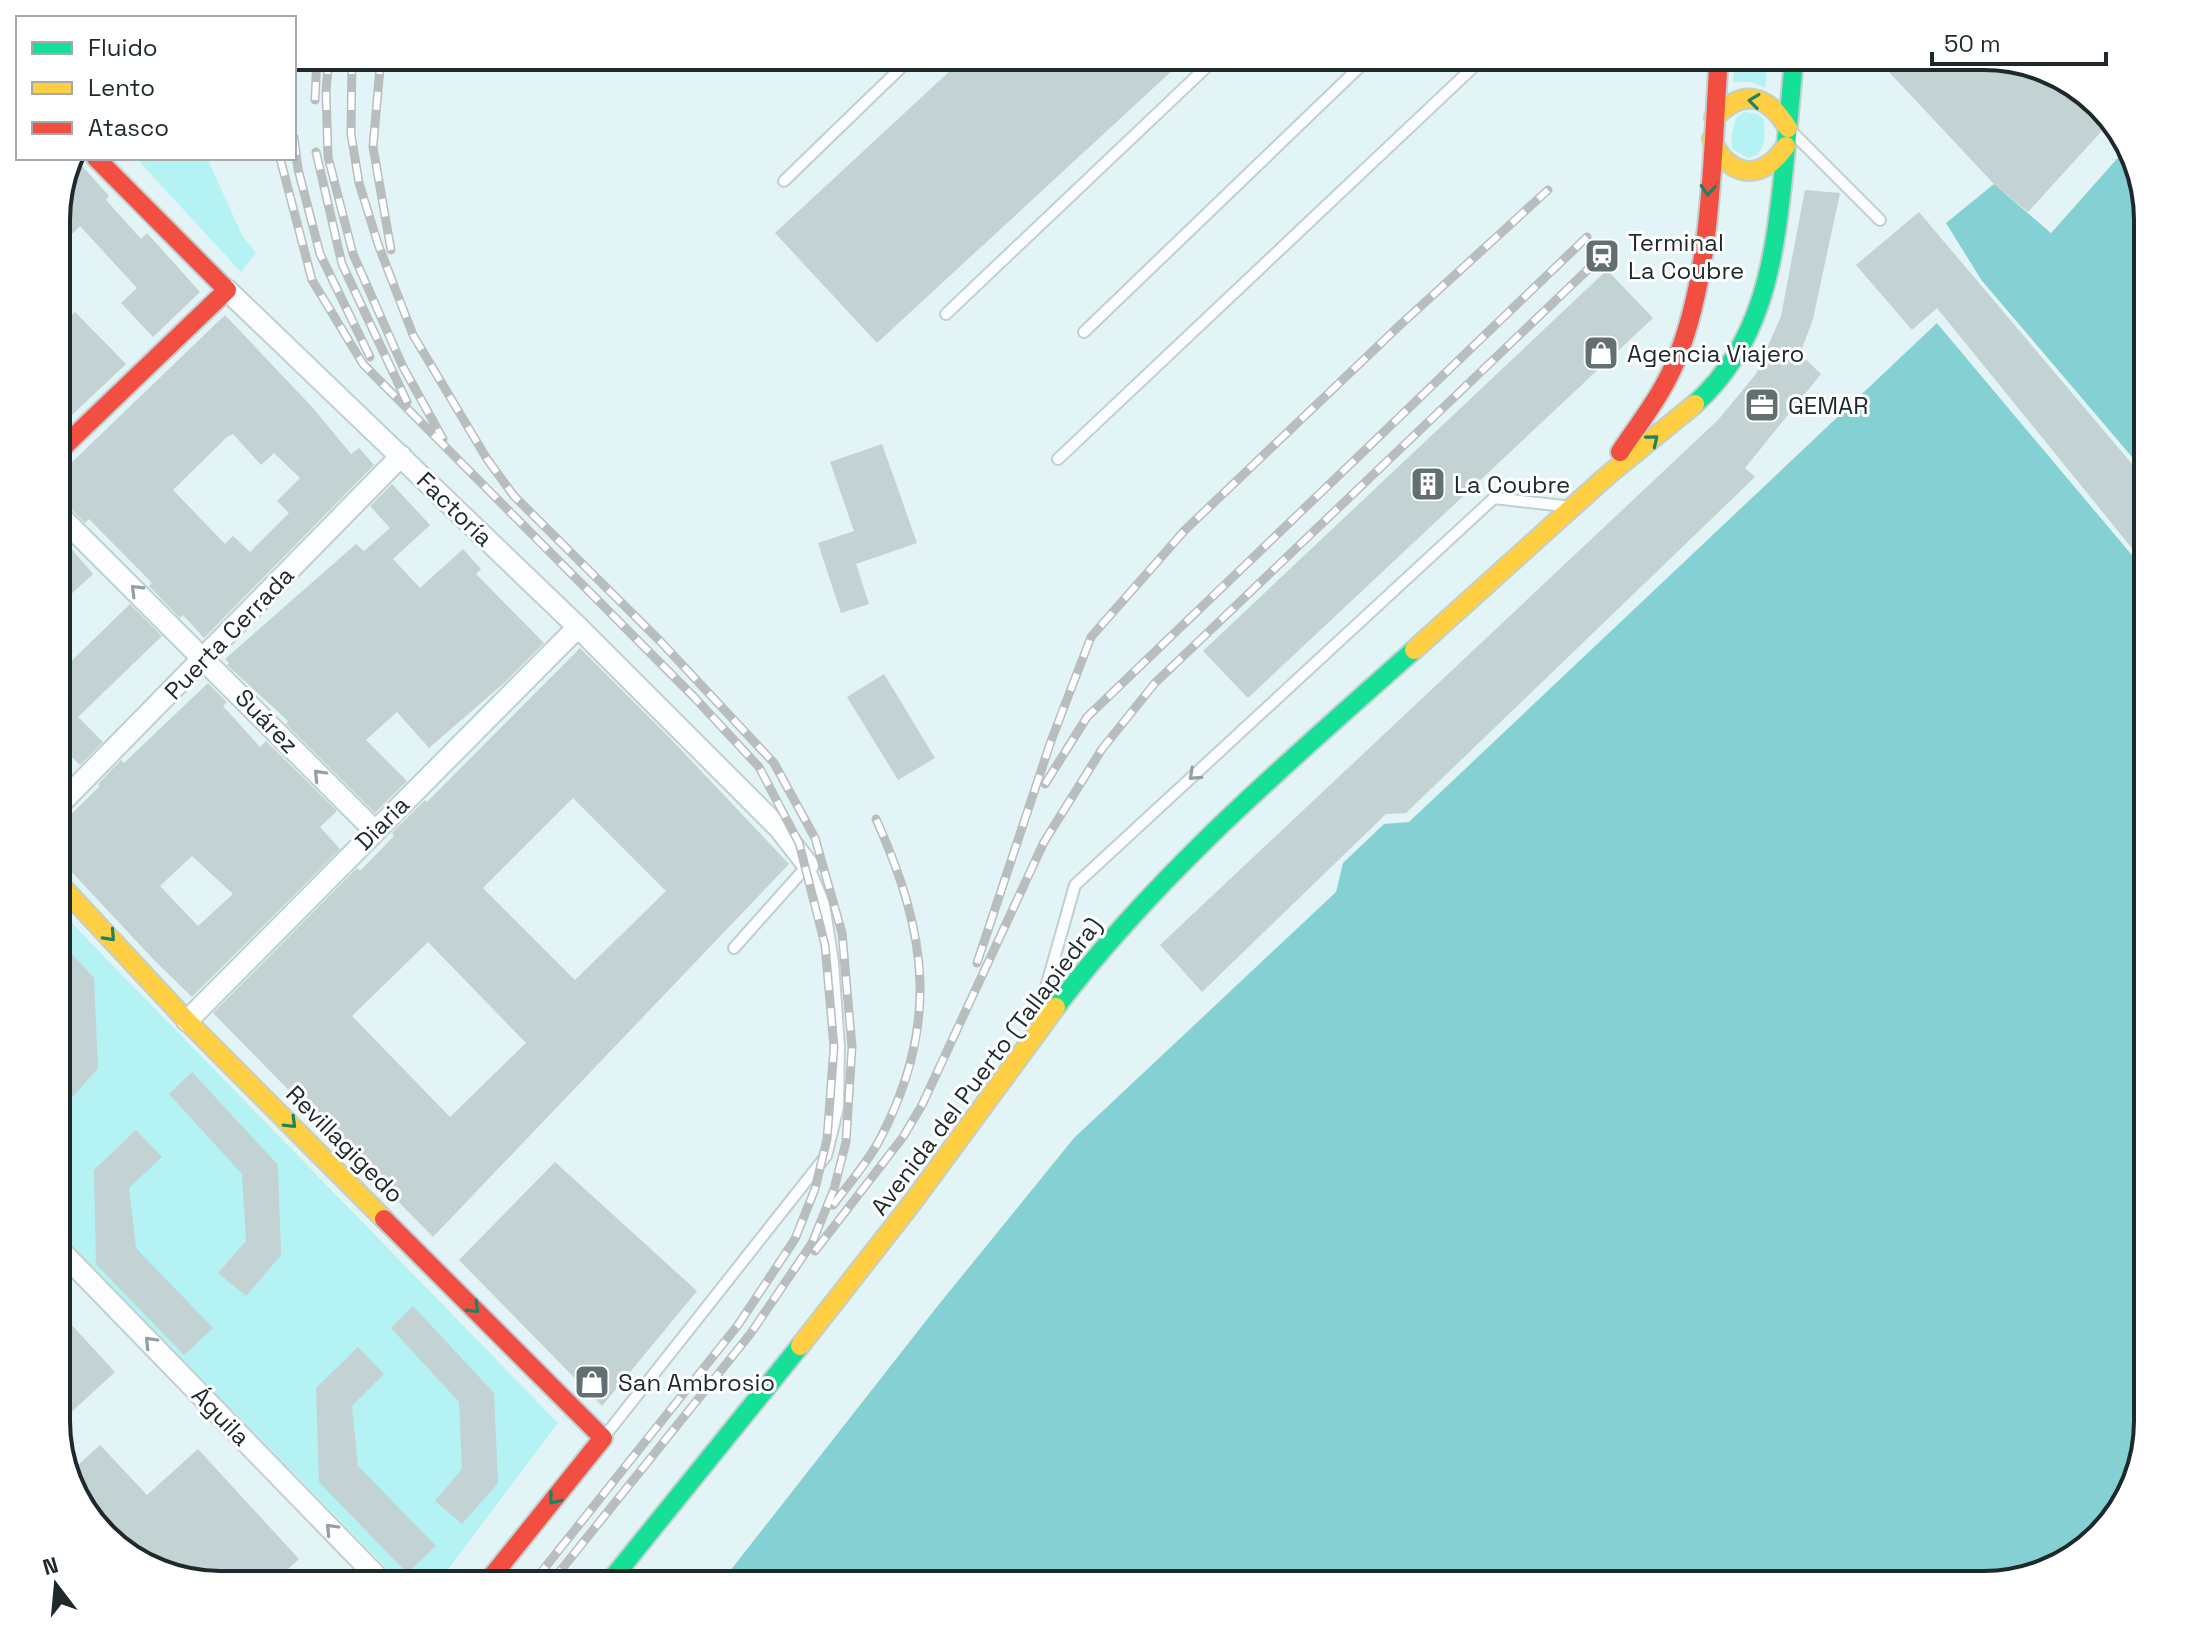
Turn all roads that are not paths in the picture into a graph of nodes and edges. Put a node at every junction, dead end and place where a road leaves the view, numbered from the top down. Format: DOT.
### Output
graph roads {
  1 [pos="899,70"];
  2 [pos="1203,70"];
  3 [pos="1356,70"];
  4 [pos="1470,70"];
  5 [pos="1718,70"];
  6 [pos="1793,70"];
  7 [pos="1714,118"];
  8 [pos="1787,137"];
  9 [pos="1712,139"];
  10 [pos="103,163"];
  11 [pos="784,181"];
  12 [pos="1880,220"];
  13 [pos="227,290"];
  14 [pos="946,314"];
  15 [pos="1084,332"];
  16 [pos="70,441"];
  17 [pos="401,456"];
  18 [pos="1058,459"];
  19 [pos="1592,489"];
  20 [pos="1574,507"];
  21 [pos="70,526"];
  22 [pos="578,627"];
  23 [pos="205,658"];
  24 [pos="70,794"];
  25 [pos="374,830"];
  26 [pos="808,865"];
  27 [pos="70,895"];
  28 [pos="734,948"];
  29 [pos="187,1021"];
  30 [pos="1034,1033"];
  31 [pos="70,1260"];
  32 [pos="603,1438"];
  33 [pos="371,1571"];
  34 [pos="496,1571"];
  35 [pos="618,1571"];
  1 -- 11 [label="lane"];
  2 -- 14 [label="lane"];
  3 -- 15 [label="lane"];
  4 -- 18 [label="lane"];
  5 -- 7 [label="main road"];
  6 -- 8 [label="main road"];
  8 -- 7 [label="main road, one-way"];
  7 -- 9 [label="main road"];
  8 -- 9 [label="main road"];
  8 -- 12 [label="lane"];
  19 -- 8 [label="main road, one-way"];
  9 -- 19 [label="main road, one-way"];
  10 -- 13 [label="main road, Factoría"];
  13 -- 16 [label="main road"];
  13 -- 17 [label="street, Factoría"];
  17 -- 22 [label="street, Factoría"];
  17 -- 23 [label="street, Puerta Cerrada"];
  19 -- 20 [label="main road, Avenida del Puerto (Tallapiedra)"];
  20 -- 30 [label="main road, Avenida del Puerto (Tallapiedra)"];
  20 -- 30 [label="lane, one-way"];
  23 -- 21 [label="street, Suárez, one-way"];
  22 -- 25 [label="street, Diaria"];
  22 -- 26 [label="street, Factoría"];
  23 -- 24 [label="street, Puerta Cerrada"];
  25 -- 23 [label="street, Suárez, one-way"];
  25 -- 29 [label="street, Diaria"];
  26 -- 28 [label="lane"];
  26 -- 32 [label="lane"];
  27 -- 29 [label="main road, Revillagigedo, one-way"];
  29 -- 32 [label="main road, Revillagigedo, one-way"];
  30 -- 35 [label="main road, Avenida del Puerto (Tallapiedra)"];
  33 -- 31 [label="street, Águila, one-way"];
  32 -- 34 [label="main road, one-way"];
}
